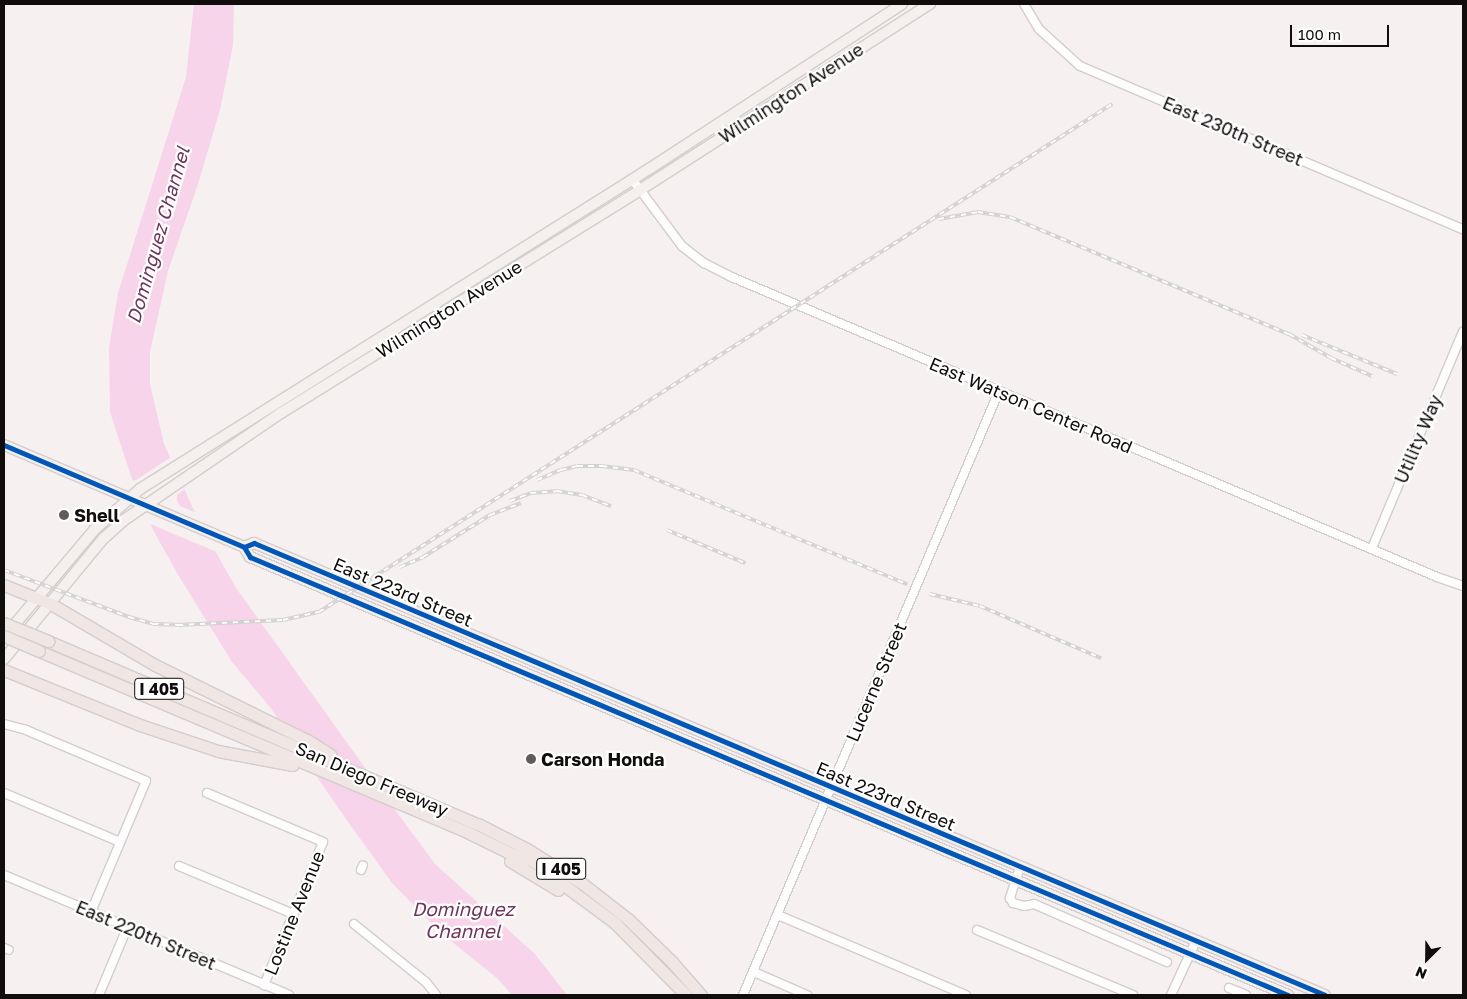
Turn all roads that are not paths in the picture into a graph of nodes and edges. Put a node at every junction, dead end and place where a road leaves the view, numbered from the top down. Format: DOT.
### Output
graph roads {
  1 [pos="902,4"];
  2 [pos="930,4"];
  3 [pos="1024,4"];
  4 [pos="632,179"];
  5 [pos="640,190"];
  6 [pos="1463,230"];
  7 [pos="406,323"];
  8 [pos="1463,330"];
  9 [pos="412,333"];
  10 [pos="999,392"];
  11 [pos="4,445"];
  12 [pos="126,498"];
  13 [pos="147,505"];
  14 [pos="244,547"];
  15 [pos="1372,548"];
  16 [pos="70,558"];
  17 [pos="80,568"];
  18 [pos="4,585"];
  19 [pos="1463,586"];
  20 [pos="38,598"];
  21 [pos="51,604"];
  22 [pos="4,623"];
  23 [pos="4,631"];
  24 [pos="4,637"];
  25 [pos="4,644"];
  26 [pos="41,649"];
  27 [pos="4,658"];
  28 [pos="4,670"];
  29 [pos="4,724"];
  30 [pos="293,765"];
  31 [pos="360,774"];
  32 [pos="831,788"];
  33 [pos="4,793"];
  34 [pos="207,793"];
  35 [pos="826,801"];
  36 [pos="402,802"];
  37 [pos="120,842"];
  38 [pos="178,866"];
  39 [pos="1020,867"];
  40 [pos="4,875"];
  41 [pos="1015,881"];
  42 [pos="91,912"];
  43 [pos="293,914"];
  44 [pos="778,915"];
  45 [pos="354,924"];
  46 [pos="127,928"];
  47 [pos="977,930"];
  48 [pos="1196,942"];
  49 [pos="1190,954"];
  50 [pos="1167,962"];
  51 [pos="754,972"];
  52 [pos="264,985"];
  53 [pos="1229,988"];
  54 [pos="950,992"];
  55 [pos="99,995"];
  56 [pos="289,995"];
  57 [pos="436,995"];
  58 [pos="677,995"];
  59 [pos="686,995"];
  60 [pos="692,995"];
  61 [pos="701,995"];
  62 [pos="743,995"];
  63 [pos="807,995"];
  64 [pos="966,995"];
  65 [pos="1133,995"];
  66 [pos="1171,995"];
  67 [pos="1246,995"];
  68 [pos="1288,995"];
  69 [pos="1325,995"];
  1 -- 4 [label="main road, Wilmington Avenue"];
  2 -- 5 [label="main road, Wilmington Avenue"];
  3 -- 6 [label="street, East 230th Street"];
  4 -- 5 [label="street, East Watson Center Road"];
  4 -- 7 [label="main road, Wilmington Avenue"];
  5 -- 9 [label="main road, Wilmington Avenue"];
  5 -- 10 [label="street, East Watson Center Road"];
  7 -- 9 [label="main road"];
  7 -- 12 [label="main road, Wilmington Avenue"];
  8 -- 15 [label="street, Utility Way"];
  9 -- 13 [label="main road, Wilmington Avenue"];
  10 -- 15 [label="street, East Watson Center Road"];
  10 -- 32 [label="street, Lucerne Street"];
  11 -- 12 [label="main road"];
  12 -- 13 [label="main road, East 223rd Street"];
  12 -- 16 [label="main road, Wilmington Avenue"];
  13 -- 14 [label="main road, East 223rd Street"];
  13 -- 17 [label="main road, Wilmington Avenue"];
  14 -- 32 [label="main road, East 223rd Street"];
  14 -- 35 [label="main road, East 223rd Street"];
  15 -- 19 [label="street, East Watson Center Road"];
  16 -- 17 [label="main road"];
  16 -- 20 [label="main road, Wilmington Avenue"];
  17 -- 21 [label="main road, Wilmington Avenue"];
  18 -- 20 [label="highway"];
  20 -- 21 [label="highway"];
  20 -- 24 [label="main road, Wilmington Avenue"];
  21 -- 27 [label="main road, Wilmington Avenue"];
  21 -- 31 [label="highway"];
  22 -- 26 [label="highway, San Diego Freeway / I 405, bridge"];
  23 -- 26 [label="highway"];
  24 -- 26 [label="highway, bridge"];
  25 -- 26 [label="highway, San Diego Freeway / I 405"];
  26 -- 30 [label="highway, San Diego Freeway / I 405"];
  26 -- 31 [label="highway, San Diego Freeway / I 405"];
  26 -- 36 [label="highway"];
  28 -- 30 [label="highway"];
  29 -- 37 [label="street"];
  30 -- 58 [label="highway, San Diego Freeway / I 405"];
  31 -- 61 [label="highway, San Diego Freeway / I 405"];
  32 -- 35 [label="street, Lucerne Street"];
  32 -- 39 [label="main road, East 223rd Street"];
  33 -- 37 [label="street"];
  34 -- 43 [label="street, Lostine Avenue"];
  35 -- 41 [label="main road, East 223rd Street"];
  35 -- 44 [label="street, Lucerne Street"];
  36 -- 59 [label="highway"];
  36 -- 60 [label="highway"];
  37 -- 42 [label="street"];
  38 -- 43 [label="street"];
  39 -- 41 [label="street"];
  39 -- 48 [label="main road, East 223rd Street"];
  40 -- 42 [label="street, East 220th Street"];
  41 -- 49 [label="main road, East 223rd Street"];
  41 -- 50 [label="street"];
  42 -- 46 [label="street, East 220th Street"];
  43 -- 52 [label="street, Lostine Avenue"];
  44 -- 51 [label="street, Lucerne Street"];
  44 -- 54 [label="street"];
  45 -- 57 [label="street"];
  46 -- 52 [label="street, East 220th Street"];
  46 -- 55 [label="street"];
  47 -- 65 [label="street"];
  48 -- 49 [label="street"];
  48 -- 69 [label="main road, East 223rd Street"];
  49 -- 66 [label="street"];
  49 -- 68 [label="main road, East 223rd Street"];
  51 -- 62 [label="street"];
  51 -- 63 [label="street"];
  52 -- 56 [label="street, East 220th Street"];
  53 -- 67 [label="street"];
  54 -- 64 [label="street"];
}
